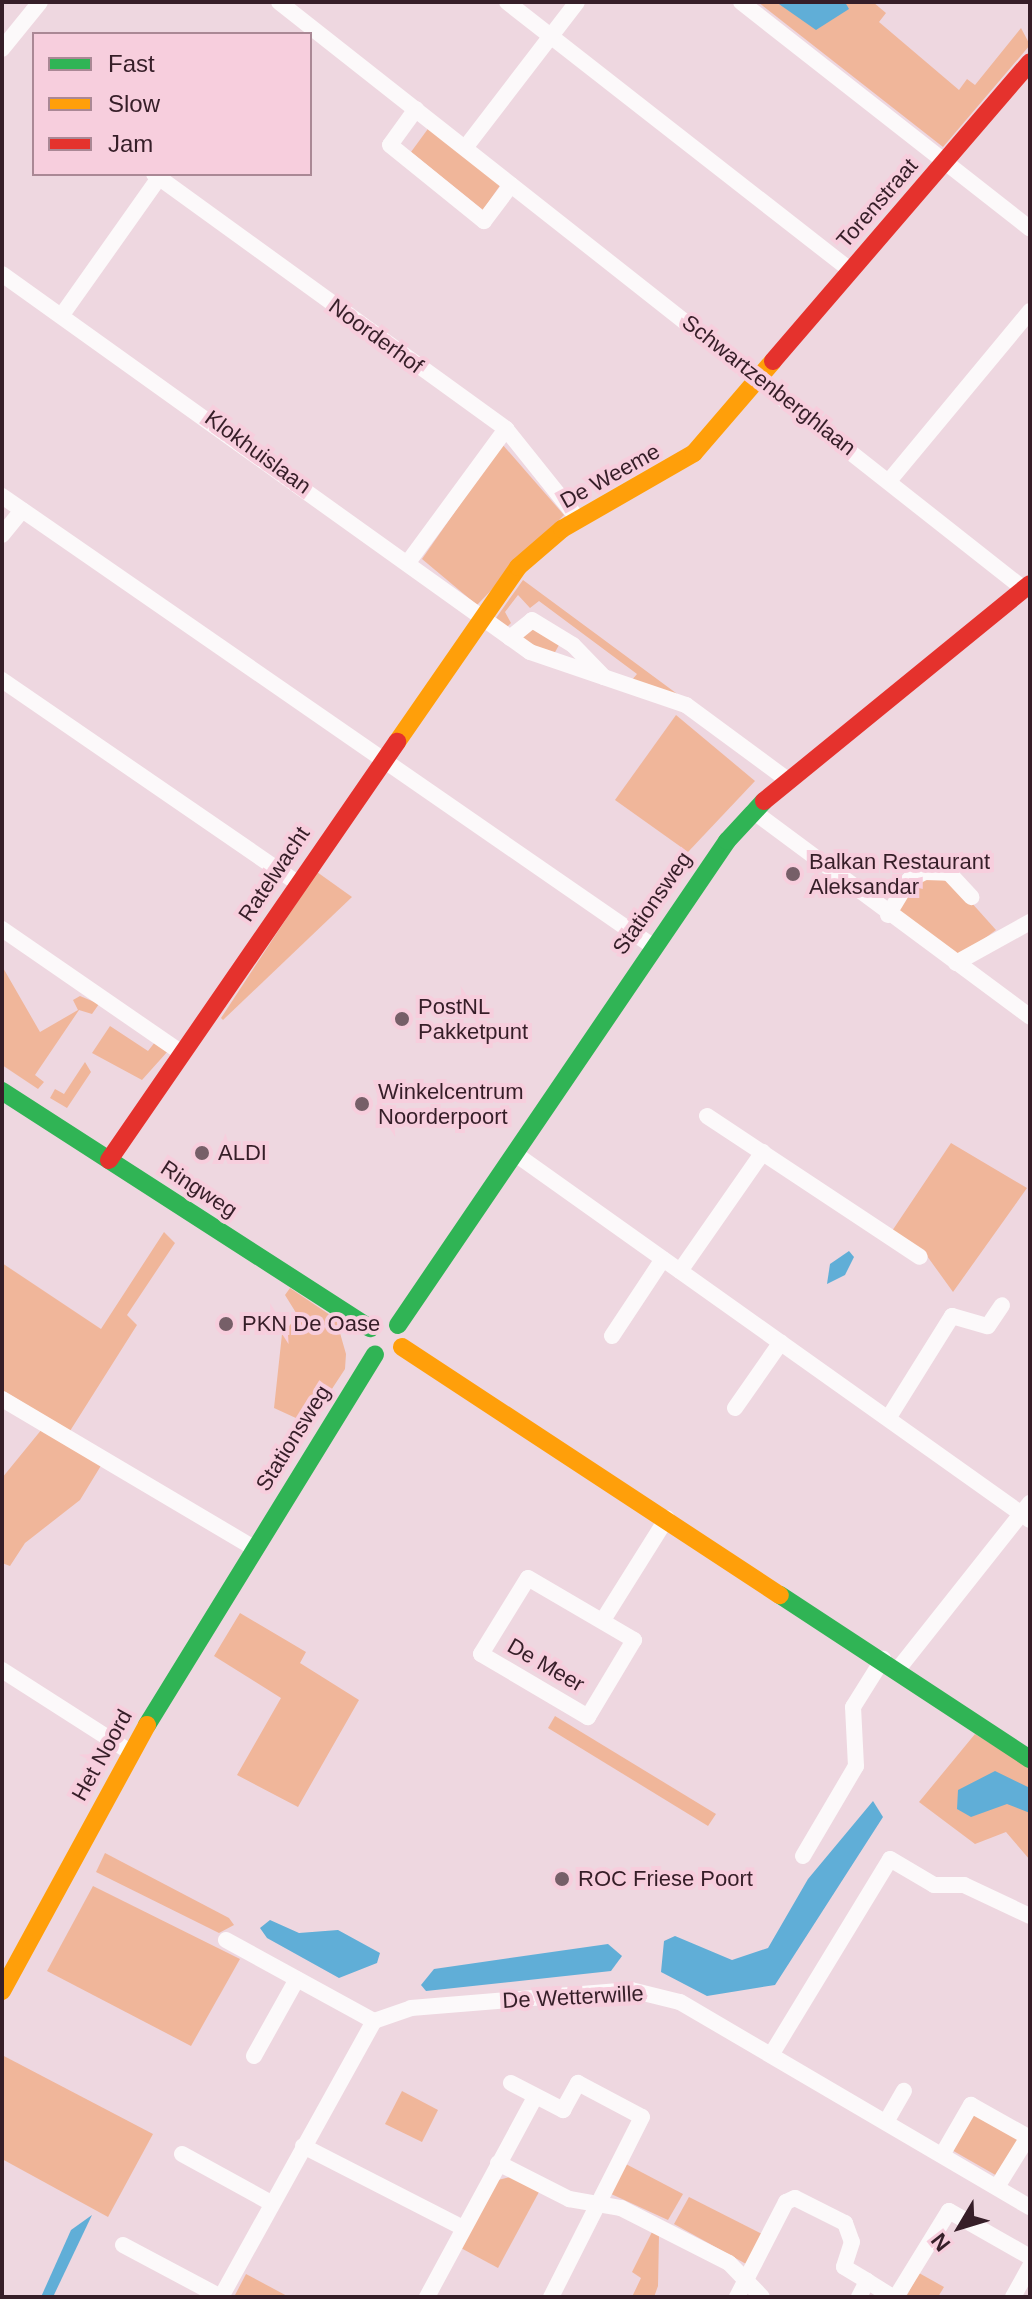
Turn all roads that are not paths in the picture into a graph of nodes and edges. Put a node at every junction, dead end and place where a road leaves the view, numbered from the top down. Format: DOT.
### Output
graph roads {
  1 [pos="40,2"];
  2 [pos="279,2"];
  3 [pos="507,2"];
  4 [pos="577,2"];
  5 [pos="741,2"];
  6 [pos="26,20"];
  7 [pos="36,32"];
  8 [pos="551,36"];
  9 [pos="2,49"];
  10 [pos="1030,62"];
  11 [pos="416,109"];
  12 [pos="465,148"];
  13 [pos="945,162"];
  14 [pos="156,176"];
  15 [pos="511,185"];
  16 [pos="1030,229"];
  17 [pos="850,270"];
  18 [pos="2,274"];
  19 [pos="1030,311"];
  20 [pos="64,312"];
  21 [pos="760,377"];
  22 [pos="506,429"];
  23 [pos="889,481"];
  24 [pos="2,496"];
  25 [pos="22,510"];
  26 [pos="578,519"];
  27 [pos="2,535"];
  28 [pos="409,561"];
  29 [pos="1027,587"];
  30 [pos="483,617"];
  31 [pos="510,638"];
  32 [pos="605,678"];
  33 [pos="2,680"];
  34 [pos="377,762"];
  35 [pos="785,778"];
  36 [pos="753,811"];
  37 [pos="297,883"];
  38 [pos="971,897"];
  39 [pos="888,915"];
  40 [pos="1030,922"];
  41 [pos="2,929"];
  42 [pos="651,945"];
  43 [pos="956,963"];
  44 [pos="1030,1017"];
  45 [pos="183,1054"];
  46 [pos="2,1091"];
  47 [pos="707,1116"];
  48 [pos="763,1152"];
  49 [pos="514,1153"];
  50 [pos="109,1160"];
  51 [pos="920,1257"];
  52 [pos="663,1259"];
  53 [pos="680,1271"];
  54 [pos="1002,1305"];
  55 [pos="398,1325"];
  56 [pos="370,1328"];
  57 [pos="612,1336"];
  58 [pos="781,1342"];
  59 [pos="402,1347"];
  60 [pos="375,1354"];
  61 [pos="2,1399"];
  62 [pos="735,1408"];
  63 [pos="889,1417"];
  64 [pos="1027,1512"];
  65 [pos="667,1518"];
  66 [pos="252,1547"];
  67 [pos="603,1620"];
  68 [pos="891,1664"];
  69 [pos="2,1670"];
  70 [pos="130,1752"];
  71 [pos="1030,1759"];
  72 [pos="803,1856"];
  73 [pos="1030,1916"];
  74 [pos="226,1940"];
  75 [pos="297,1979"];
  76 [pos="2,1991"];
  77 [pos="374,2021"];
  78 [pos="771,2055"];
  79 [pos="254,2056"];
  80 [pos="511,2083"];
  81 [pos="904,2091"];
  82 [pos="535,2097"];
  83 [pos="886,2122"];
  84 [pos="303,2146"];
  85 [pos="182,2154"];
  86 [pos="942,2155"];
  87 [pos="498,2163"];
  88 [pos="997,2187"];
  89 [pos="600,2202"];
  90 [pos="271,2203"];
  91 [pos="1030,2207"];
  92 [pos="463,2228"];
  93 [pos="123,2245"];
  94 [pos="1030,2257"];
  95 [pos="1030,2266"];
  96 [pos="746,2278"];
  97 [pos="867,2281"];
  98 [pos="221,2297"];
  99 [pos="427,2297"];
  100 [pos="551,2297"];
  101 [pos="737,2297"];
  102 [pos="762,2297"];
  103 [pos="859,2297"];
  104 [pos="895,2297"];
  105 [pos="1013,2297"];
  1 -- 6 [label="street"];
  2 -- 11 [label="street, Schwartzenberghlaan"];
  3 -- 8 [label="street"];
  4 -- 8 [label="street"];
  5 -- 13 [label="street"];
  6 -- 7 [label="street"];
  6 -- 9 [label="street"];
  8 -- 12 [label="street"];
  8 -- 17 [label="street"];
  10 -- 13 [label="street, Torenstraat"];
  11 -- 12 [label="street, Schwartzenberghlaan"];
  11 -- 15 [label="street"];
  12 -- 15 [label="street, Schwartzenberghlaan"];
  13 -- 16 [label="street"];
  13 -- 17 [label="street, Torenstraat"];
  14 -- 20 [label="street"];
  14 -- 22 [label="street, Noorderhof"];
  15 -- 21 [label="street, Schwartzenberghlaan"];
  17 -- 21 [label="street, Torenstraat"];
  18 -- 20 [label="street, Klokhuislaan"];
  19 -- 23 [label="street"];
  20 -- 28 [label="street, Klokhuislaan"];
  21 -- 23 [label="street, Schwartzenberghlaan"];
  21 -- 26 [label="street, De Weeme"];
  22 -- 26 [label="street, Noorderhof"];
  22 -- 28 [label="street"];
  23 -- 29 [label="street, Schwartzenberghlaan"];
  24 -- 25 [label="street"];
  25 -- 27 [label="street"];
  25 -- 34 [label="street"];
  26 -- 30 [label="street, De Weeme"];
  28 -- 30 [label="street, Klokhuislaan"];
  29 -- 35 [label="street, Stationsweg"];
  30 -- 31 [label="street, Klokhuislaan"];
  30 -- 34 [label="street, Ratelwacht"];
  31 -- 32 [label="street, Klokhuislaan"];
  31 -- 32 [label="street, Klokhuislaan"];
  32 -- 35 [label="street, Klokhuislaan"];
  33 -- 37 [label="street"];
  34 -- 37 [label="street, Ratelwacht"];
  34 -- 42 [label="street"];
  35 -- 36 [label="street, Stationsweg"];
  36 -- 39 [label="street"];
  36 -- 42 [label="street, Stationsweg"];
  37 -- 45 [label="street, Ratelwacht"];
  38 -- 39 [label="street"];
  39 -- 43 [label="street"];
  40 -- 43 [label="street"];
  41 -- 45 [label="street"];
  42 -- 49 [label="street, Stationsweg"];
  43 -- 44 [label="street"];
  45 -- 50 [label="street, Ratelwacht"];
  46 -- 50 [label="street, Ringweg"];
  47 -- 48 [label="street"];
  48 -- 51 [label="street"];
  48 -- 53 [label="street"];
  49 -- 52 [label="street"];
  49 -- 55 [label="street, Stationsweg"];
  50 -- 56 [label="street, Ringweg"];
  52 -- 53 [label="street"];
  52 -- 57 [label="street"];
  53 -- 58 [label="street"];
  54 -- 63 [label="street"];
  55 -- 56 [label="street"];
  55 -- 59 [label="street"];
  56 -- 60 [label="street"];
  58 -- 62 [label="street"];
  58 -- 63 [label="street"];
  59 -- 60 [label="street"];
  59 -- 65 [label="street"];
  60 -- 66 [label="street, Stationsweg"];
  61 -- 66 [label="street"];
  63 -- 64 [label="street"];
  64 -- 68 [label="street"];
  65 -- 67 [label="street"];
  65 -- 68 [label="street"];
  66 -- 70 [label="street, Het Noord"];
  67 -- 67 [label="street, De Meer"];
  68 -- 71 [label="street"];
  68 -- 72 [label="street"];
  69 -- 70 [label="street"];
  70 -- 76 [label="street, Het Noord"];
  73 -- 78 [label="street"];
  74 -- 75 [label="street"];
  75 -- 77 [label="street"];
  75 -- 79 [label="street"];
  77 -- 78 [label="street, De Wetterwille"];
  77 -- 84 [label="street"];
  78 -- 83 [label="street, De Wetterwille"];
  80 -- 82 [label="street"];
  81 -- 83 [label="street"];
  82 -- 87 [label="street"];
  82 -- 89 [label="street"];
  83 -- 86 [label="street, De Wetterwille"];
  84 -- 90 [label="street"];
  84 -- 92 [label="street"];
  85 -- 90 [label="street"];
  86 -- 88 [label="street, De Wetterwille"];
  86 -- 88 [label="street"];
  87 -- 89 [label="street"];
  87 -- 92 [label="street"];
  88 -- 91 [label="street, De Wetterwille"];
  89 -- 96 [label="street"];
  89 -- 100 [label="street"];
  90 -- 98 [label="street"];
  92 -- 99 [label="street"];
  93 -- 98 [label="street"];
  94 -- 104 [label="street"];
  95 -- 105 [label="street"];
  96 -- 97 [label="street"];
  96 -- 101 [label="street"];
  96 -- 102 [label="street"];
  97 -- 103 [label="street"];
  97 -- 104 [label="street"];
}
